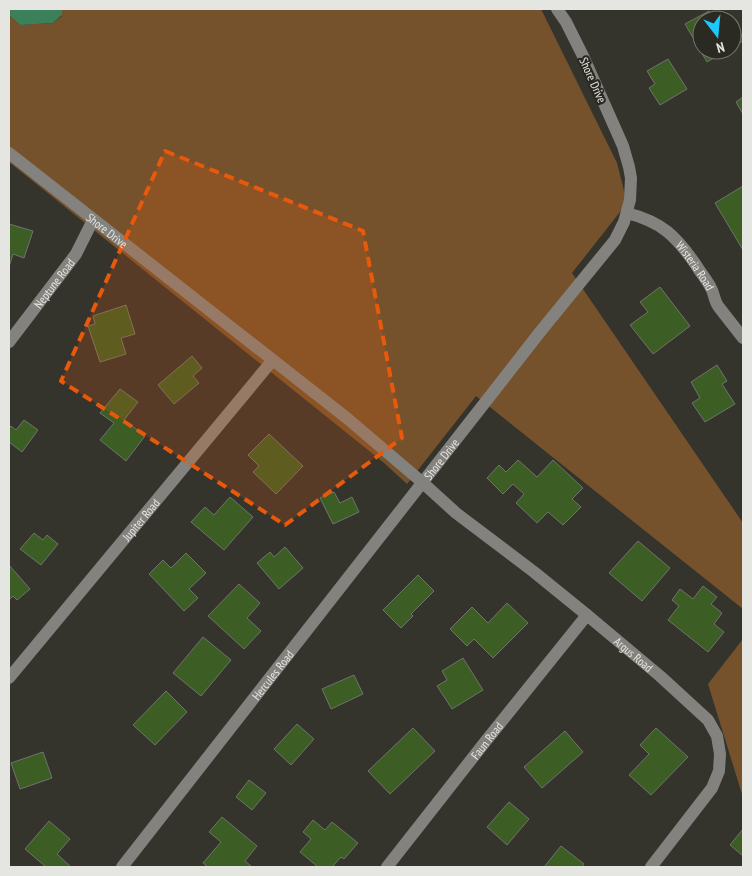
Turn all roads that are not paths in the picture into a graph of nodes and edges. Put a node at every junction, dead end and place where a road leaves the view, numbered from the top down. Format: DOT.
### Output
graph roads {
  1 [pos="557,9"];
  2 [pos="9,154"];
  3 [pos="627,213"];
  4 [pos="93,220"];
  5 [pos="743,338"];
  6 [pos="9,342"];
  7 [pos="272,361"];
  8 [pos="423,483"];
  9 [pos="587,615"];
  10 [pos="9,678"];
  11 [pos="122,867"];
  12 [pos="387,867"];
  13 [pos="651,867"];
  1 -- 3 [label="street, Shore Drive"];
  2 -- 4 [label="street, Shore Drive"];
  3 -- 5 [label="street, Wisteria Road"];
  3 -- 8 [label="street, Shore Drive"];
  4 -- 6 [label="street, Neptune Road"];
  4 -- 7 [label="street, Shore Drive"];
  7 -- 8 [label="street, Shore Drive"];
  7 -- 10 [label="street, Jupiter Road"];
  8 -- 9 [label="street, Argus Road"];
  8 -- 11 [label="street, Hercules Road"];
  9 -- 12 [label="street, Faun Road"];
  9 -- 13 [label="street, Argus Road"];
}
